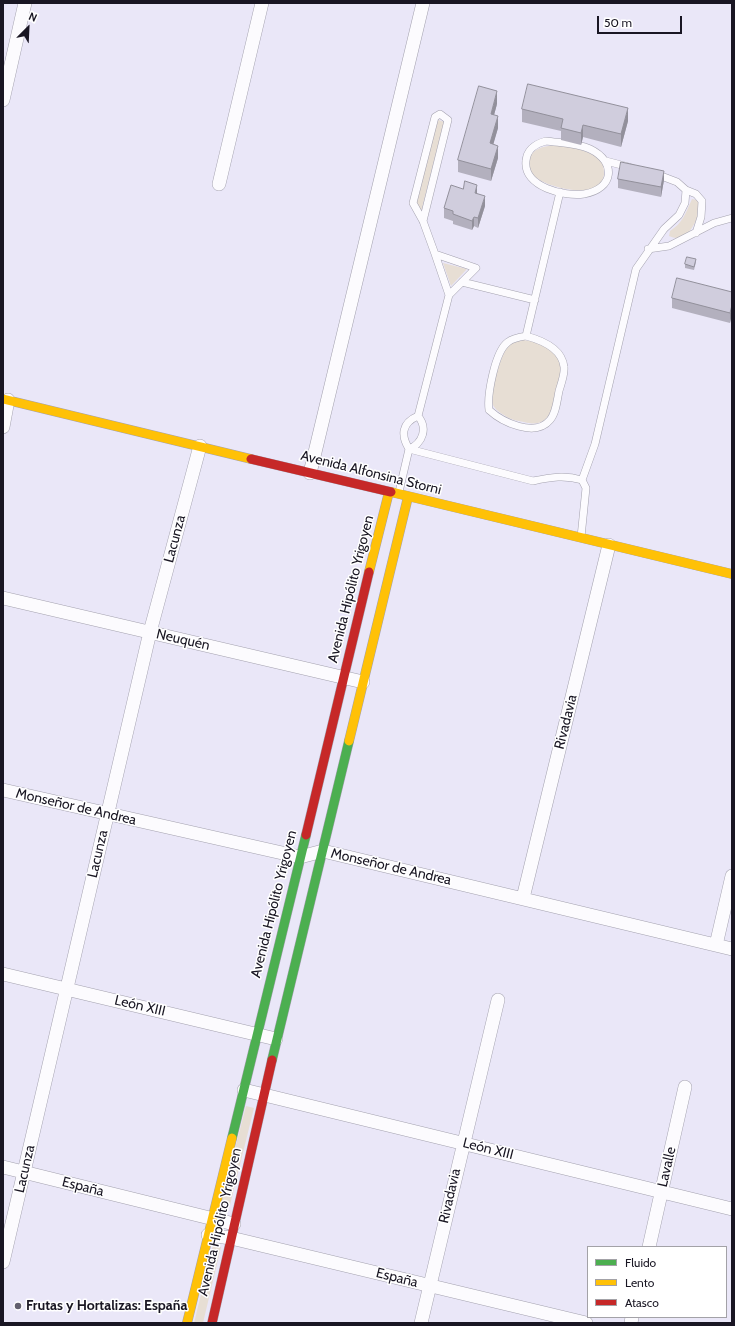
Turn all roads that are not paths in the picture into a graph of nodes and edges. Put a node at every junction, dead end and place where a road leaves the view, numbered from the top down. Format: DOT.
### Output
graph roads {
  1 [pos="25,3"];
  2 [pos="262,3"];
  3 [pos="423,3"];
  4 [pos="3,100"];
  5 [pos="606,161"];
  6 [pos="637,169"];
  7 [pos="645,171"];
  8 [pos="219,184"];
  9 [pos="686,190"];
  10 [pos="560,192"];
  11 [pos="732,218"];
  12 [pos="423,221"];
  13 [pos="696,233"];
  14 [pos="648,249"];
  15 [pos="435,254"];
  16 [pos="462,282"];
  17 [pos="449,295"];
  18 [pos="535,300"];
  19 [pos="526,336"];
  20 [pos="6,399"];
  21 [pos="418,416"];
  22 [pos="3,426"];
  23 [pos="200,446"];
  24 [pos="409,449"];
  25 [pos="310,474"];
  26 [pos="582,480"];
  27 [pos="388,492"];
  28 [pos="398,494"];
  29 [pos="408,497"];
  30 [pos="581,538"];
  31 [pos="609,545"];
  32 [pos="732,574"];
  33 [pos="3,598"];
  34 [pos="150,632"];
  35 [pos="344,677"];
  36 [pos="363,682"];
  37 [pos="3,790"];
  38 [pos="108,814"];
  39 [pos="323,851"];
  40 [pos="300,857"];
  41 [pos="732,876"];
  42 [pos="523,898"];
  43 [pos="716,945"];
  44 [pos="732,949"];
  45 [pos="3,974"];
  46 [pos="67,989"];
  47 [pos="498,1000"];
  48 [pos="257,1034"];
  49 [pos="276,1039"];
  50 [pos="685,1087"];
  51 [pos="244,1090"];
  52 [pos="263,1095"];
  53 [pos="462,1143"];
  54 [pos="3,1167"];
  55 [pos="24,1172"];
  56 [pos="662,1192"];
  57 [pos="732,1209"];
  58 [pos="212,1219"];
  59 [pos="234,1224"];
  60 [pos="208,1235"];
  61 [pos="231,1238"];
  62 [pos="649,1246"];
  63 [pos="3,1262"];
  64 [pos="430,1286"];
  65 [pos="187,1323"];
  66 [pos="212,1323"];
  67 [pos="421,1323"];
  68 [pos="586,1323"];
  1 -- 4 [label="street"];
  2 -- 8 [label="street"];
  3 -- 25 [label="street"];
  5 -- 6 [label="lane"];
  5 -- 10 [label="lane"];
  5 -- 10 [label="lane"];
  7 -- 9 [label="lane"];
  9 -- 13 [label="lane"];
  9 -- 14 [label="lane"];
  10 -- 18 [label="lane"];
  11 -- 13 [label="lane"];
  12 -- 12 [label="lane"];
  12 -- 15 [label="lane"];
  13 -- 14 [label="lane"];
  14 -- 26 [label="lane"];
  15 -- 16 [label="lane"];
  15 -- 17 [label="lane"];
  16 -- 17 [label="lane"];
  16 -- 18 [label="lane"];
  17 -- 21 [label="lane"];
  18 -- 19 [label="lane"];
  19 -- 19 [label="lane"];
  20 -- 22 [label="street"];
  20 -- 23 [label="main road, Avenida Alfonsina Storni"];
  21 -- 24 [label="lane"];
  21 -- 24 [label="lane"];
  23 -- 25 [label="main road, Avenida Alfonsina Storni"];
  23 -- 34 [label="street, Lacunza"];
  24 -- 26 [label="lane"];
  24 -- 28 [label="lane"];
  25 -- 27 [label="main road, Avenida Alfonsina Storni"];
  26 -- 30 [label="lane"];
  27 -- 28 [label="main road, Avenida Alfonsina Storni"];
  27 -- 35 [label="main road, Avenida Hipólito Yrigoyen"];
  28 -- 29 [label="main road, Avenida Alfonsina Storni"];
  29 -- 30 [label="main road, Avenida Alfonsina Storni"];
  29 -- 36 [label="main road, Avenida Hipólito Yrigoyen"];
  30 -- 31 [label="main road, Avenida Alfonsina Storni"];
  31 -- 32 [label="main road, Avenida Alfonsina Storni"];
  31 -- 42 [label="street, Rivadavia"];
  33 -- 34 [label="street, Neuquén"];
  34 -- 35 [label="street, Neuquén"];
  34 -- 38 [label="street, Lacunza"];
  35 -- 36 [label="street, Neuquén"];
  35 -- 40 [label="main road, Avenida Hipólito Yrigoyen"];
  36 -- 39 [label="main road, Avenida Hipólito Yrigoyen"];
  37 -- 38 [label="street, Monseñor de Andrea"];
  38 -- 40 [label="street, Monseñor de Andrea"];
  38 -- 46 [label="street, Lacunza"];
  39 -- 40 [label="street, Monseñor de Andrea"];
  39 -- 42 [label="street, Monseñor de Andrea"];
  39 -- 49 [label="main road, Avenida Hipólito Yrigoyen"];
  40 -- 48 [label="main road, Avenida Hipólito Yrigoyen"];
  41 -- 43 [label="street"];
  42 -- 43 [label="street, Monseñor de Andrea"];
  43 -- 44 [label="street, Monseñor de Andrea"];
  45 -- 46 [label="street, León XIII"];
  46 -- 48 [label="street, León XIII"];
  46 -- 55 [label="street, Lacunza"];
  47 -- 53 [label="street, Rivadavia"];
  48 -- 49 [label="street, León XIII"];
  48 -- 51 [label="main road, Avenida Hipólito Yrigoyen"];
  49 -- 52 [label="main road, Avenida Hipólito Yrigoyen"];
  50 -- 56 [label="street, Lavalle"];
  51 -- 52 [label="street, León XIII"];
  51 -- 58 [label="main road, Avenida Hipólito Yrigoyen"];
  52 -- 53 [label="street, León XIII"];
  52 -- 59 [label="main road, Avenida Hipólito Yrigoyen"];
  53 -- 56 [label="street, León XIII"];
  53 -- 64 [label="street, Rivadavia"];
  54 -- 55 [label="street, España"];
  55 -- 58 [label="street, España"];
  55 -- 63 [label="street, Lacunza"];
  56 -- 57 [label="street, León XIII"];
  56 -- 62 [label="street, Lavalle"];
  58 -- 59 [label="street, España"];
  58 -- 60 [label="main road, Avenida Hipólito Yrigoyen"];
  59 -- 61 [label="main road, Avenida Hipólito Yrigoyen"];
  60 -- 61 [label="street, España"];
  60 -- 65 [label="main road, Avenida Hipólito Yrigoyen"];
  61 -- 64 [label="street, España"];
  61 -- 66 [label="main road, Avenida Hipólito Yrigoyen"];
  64 -- 67 [label="street, Rivadavia"];
  64 -- 68 [label="street, España"];
}
